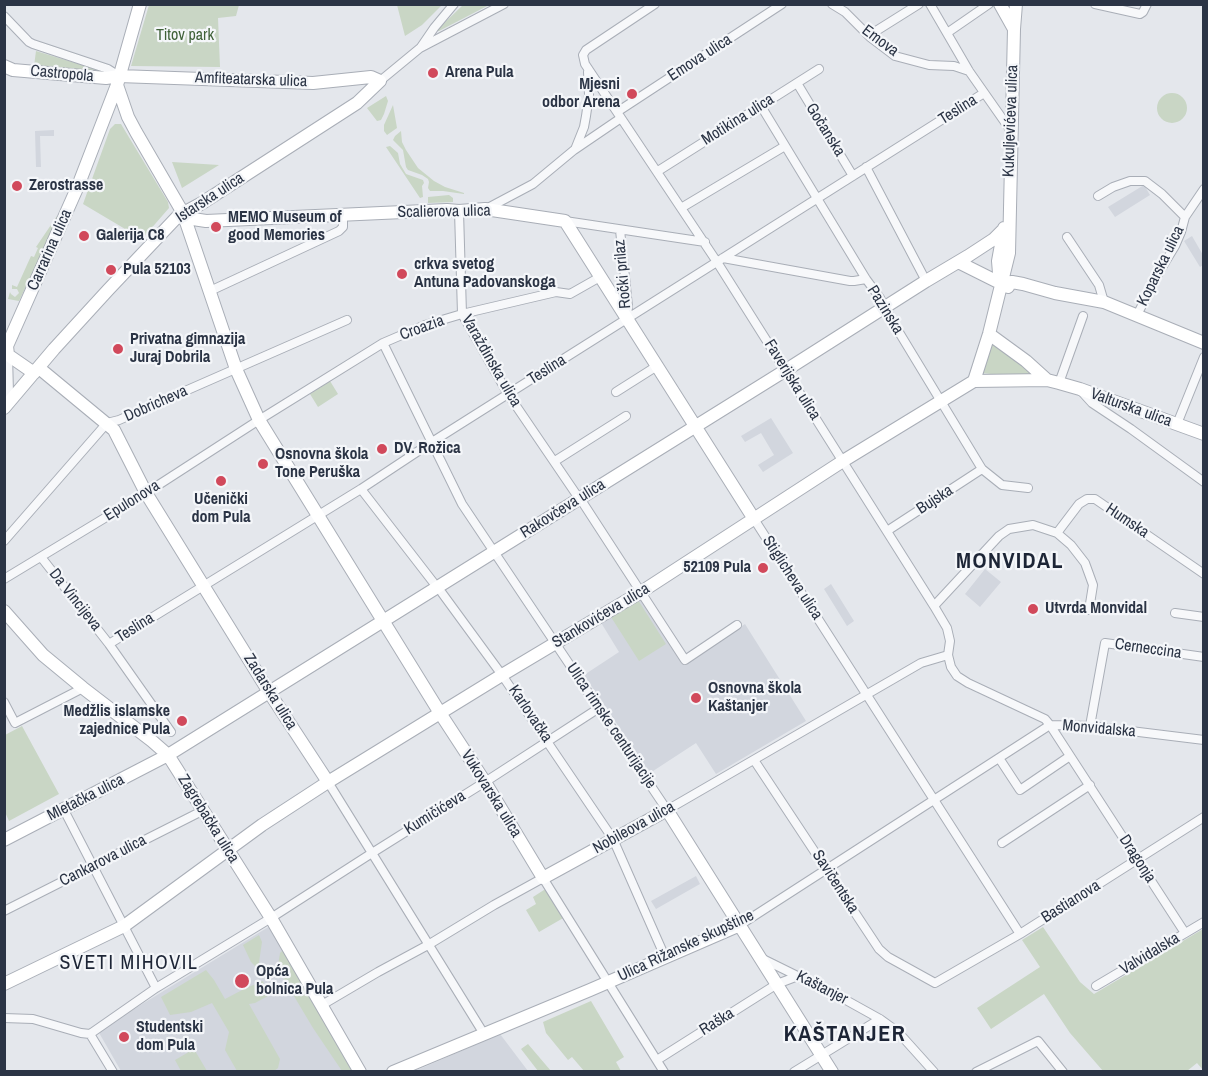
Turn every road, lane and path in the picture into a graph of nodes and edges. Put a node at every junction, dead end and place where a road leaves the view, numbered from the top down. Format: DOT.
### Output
graph roads {
  1 [pos="140,4"];
  2 [pos="454,4"];
  3 [pos="504,4"];
  4 [pos="655,4"];
  5 [pos="782,4"];
  6 [pos="832,4"];
  7 [pos="919,4"];
  8 [pos="930,4"];
  9 [pos="989,4"];
  10 [pos="1000,4"];
  11 [pos="1016,4"];
  12 [pos="1095,4"];
  13 [pos="1147,4"];
  14 [pos="906,8"];
  15 [pos="4,16"];
  16 [pos="1014,29"];
  17 [pos="947,33"];
  18 [pos="870,37"];
  19 [pos="420,48"];
  20 [pos="4,66"];
  21 [pos="588,69"];
  22 [pos="819,69"];
  23 [pos="969,71"];
  24 [pos="118,81"];
  25 [pos="380,81"];
  26 [pos="796,83"];
  27 [pos="984,93"];
  28 [pos="761,106"];
  29 [pos="127,114"];
  30 [pos="619,115"];
  31 [pos="103,120"];
  32 [pos="1011,132"];
  33 [pos="785,146"];
  34 [pos="574,150"];
  35 [pos="866,167"];
  36 [pos="658,171"];
  37 [pos="853,176"];
  38 [pos="1203,189"];
  39 [pos="1098,196"];
  40 [pos="817,199"];
  41 [pos="681,208"];
  42 [pos="485,209"];
  43 [pos="459,211"];
  44 [pos="183,213"];
  45 [pos="1008,213"];
  46 [pos="343,215"];
  47 [pos="1185,217"];
  48 [pos="565,222"];
  49 [pos="1004,229"];
  50 [pos="620,230"];
  51 [pos="1067,237"];
  52 [pos="705,242"];
  53 [pos="720,260"];
  54 [pos="1006,261"];
  55 [pos="958,262"];
  56 [pos="600,277"];
  57 [pos="866,279"];
  58 [pos="926,281"];
  59 [pos="1002,283"];
  60 [pos="1023,284"];
  61 [pos="210,291"];
  62 [pos="1055,292"];
  63 [pos="1104,302"];
  64 [pos="885,307"];
  65 [pos="462,314"];
  66 [pos="1137,315"];
  67 [pos="1083,316"];
  68 [pos="627,319"];
  69 [pos="347,320"];
  70 [pos="989,334"];
  71 [pos="383,343"];
  72 [pos="1203,343"];
  73 [pos="6,350"];
  74 [pos="1203,357"];
  75 [pos="657,366"];
  76 [pos="236,369"];
  77 [pos="37,370"];
  78 [pos="786,370"];
  79 [pos="974,381"];
  80 [pos="1053,381"];
  81 [pos="1080,389"];
  82 [pos="616,392"];
  83 [pos="508,394"];
  84 [pos="940,401"];
  85 [pos="8,403"];
  86 [pos="626,416"];
  87 [pos="259,420"];
  88 [pos="107,423"];
  89 [pos="1177,424"];
  90 [pos="695,427"];
  91 [pos="1203,434"];
  92 [pos="432,442"];
  93 [pos="555,461"];
  94 [pos="843,461"];
  95 [pos="982,470"];
  96 [pos="1203,482"];
  97 [pos="1028,488"];
  98 [pos="361,489"];
  99 [pos="146,493"];
  100 [pos="576,494"];
  101 [pos="583,503"];
  102 [pos="318,516"];
  103 [pos="754,519"];
  104 [pos="887,531"];
  105 [pos="1057,533"];
  106 [pos="4,542"];
  107 [pos="494,552"];
  108 [pos="41,557"];
  109 [pos="1203,574"];
  110 [pos="4,579"];
  111 [pos="433,582"];
  112 [pos="204,587"];
  113 [pos="641,592"];
  114 [pos="442,593"];
  115 [pos="934,606"];
  116 [pos="1089,610"];
  117 [pos="4,611"];
  118 [pos="1175,613"];
  119 [pos="1203,617"];
  120 [pos="384,621"];
  121 [pos="737,626"];
  122 [pos="109,644"];
  123 [pos="555,644"];
  124 [pos="948,655"];
  125 [pos="1203,657"];
  126 [pos="502,675"];
  127 [pos="82,688"];
  128 [pos="269,692"];
  129 [pos="866,694"];
  130 [pos="4,702"];
  131 [pos="599,708"];
  132 [pos="440,713"];
  133 [pos="1050,725"];
  134 [pos="1090,726"];
  135 [pos="171,732"];
  136 [pos="1203,740"];
  137 [pos="548,741"];
  138 [pos="168,755"];
  139 [pos="1070,756"];
  140 [pos="999,758"];
  141 [pos="754,760"];
  142 [pos="328,782"];
  143 [pos="485,782"];
  144 [pos="1090,785"];
  145 [pos="933,800"];
  146 [pos="64,810"];
  147 [pos="667,810"];
  148 [pos="202,811"];
  149 [pos="1203,817"];
  150 [pos="5,839"];
  151 [pos="613,840"];
  152 [pos="1002,843"];
  153 [pos="227,850"];
  154 [pos="372,853"];
  155 [pos="1137,860"];
  156 [pos="93,867"];
  157 [pos="826,869"];
  158 [pos="543,878"];
  159 [pos="4,911"];
  160 [pos="271,918"];
  161 [pos="1203,922"];
  162 [pos="740,925"];
  163 [pos="124,926"];
  164 [pos="1185,933"];
  165 [pos="1020,934"];
  166 [pos="428,945"];
  167 [pos="665,957"];
  168 [pos="760,957"];
  169 [pos="798,976"];
  170 [pos="608,982"];
  171 [pos="935,983"];
  172 [pos="4,984"];
  173 [pos="777,984"];
  174 [pos="1096,986"];
  175 [pos="156,988"];
  176 [pos="322,1005"];
  177 [pos="4,1018"];
  178 [pos="880,1019"];
  179 [pos="90,1034"];
  180 [pos="484,1034"];
  181 [pos="821,1054"];
  182 [pos="657,1060"];
  183 [pos="113,1071"];
  184 [pos="360,1071"];
  185 [pos="393,1071"];
  186 [pos="664,1071"];
  187 [pos="794,1071"];
  188 [pos="832,1071"];
  189 [pos="934,1071"];
  190 [pos="976,1071"];
  191 [pos="1063,1071"];
  1 -- 24 [label="street, Carrarina ulica"];
  2 -- 19 [label="street"];
  3 -- 19 [label="street"];
  4 -- 21 [label="street"];
  5 -- 30 [label="street, Emova ulica"];
  6 -- 18 [label="street, Emova"];
  7 -- 14 [label="street"];
  8 -- 17 [label="street"];
  9 -- 17 [label="street"];
  10 -- 16 [label="street"];
  11 -- 16 [label="street, Kukuljevićeva ulica"];
  12 -- 13 [label="street"];
  14 -- 18 [label="street"];
  15 -- 24 [label="street"];
  16 -- 32 [label="street, Kukuljevićeva ulica"];
  17 -- 23 [label="street"];
  18 -- 23 [label="street, Emova"];
  19 -- 25 [label="street"];
  20 -- 24 [label="street, Castropola"];
  21 -- 30 [label="street, Faverijska ulica"];
  21 -- 34 [label="street"];
  22 -- 26 [label="street, Motikina ulica"];
  23 -- 27 [label="street"];
  24 -- 25 [label="street, Amfiteatarska ulica"];
  24 -- 29 [label="street, Vukovarska ulica"];
  24 -- 31 [label="street, Carrarina ulica"];
  25 -- 44 [label="street, Istarska ulica"];
  26 -- 28 [label="street, Motikina ulica"];
  26 -- 37 [label="street, Gočanska"];
  27 -- 32 [label="street"];
  27 -- 35 [label="street, Teslina"];
  28 -- 33 [label="street, Pazinska"];
  28 -- 36 [label="street, Motikina ulica"];
  29 -- 31 [label="street"];
  29 -- 44 [label="street, Vukovarska ulica"];
  30 -- 34 [label="street, Emova ulica"];
  30 -- 36 [label="street, Faverijska ulica"];
  31 -- 73 [label="street, Carrarina ulica"];
  32 -- 45 [label="street, Kukuljevićeva ulica"];
  33 -- 40 [label="street, Pazinska"];
  33 -- 41 [label="street"];
  34 -- 42 [label="street, Emova ulica"];
  35 -- 37 [label="street, Teslina"];
  35 -- 58 [label="street"];
  36 -- 41 [label="street, Faverijska ulica"];
  37 -- 40 [label="street, Teslina"];
  38 -- 47 [label="street, Koparska ulica"];
  39 -- 47 [label="street, Koparska ulica"];
  40 -- 53 [label="street, Teslina"];
  40 -- 57 [label="street, Pazinska"];
  41 -- 52 [label="street, Faverijska ulica"];
  42 -- 43 [label="street, Scalierova ulica"];
  42 -- 48 [label="street, Scalierova ulica"];
  43 -- 46 [label="street, Scalierova ulica"];
  43 -- 65 [label="street, Varaždinska ulica"];
  44 -- 46 [label="street, Scalierova ulica"];
  44 -- 61 [label="street, Vukovarska ulica"];
  44 -- 77 [label="street, Istarska ulica"];
  45 -- 49 [label="street, Kukuljevićeva ulica"];
  45 -- 54 [label="street, Kukuljevićeva ulica"];
  46 -- 61 [label="street"];
  47 -- 66 [label="street, Koparska ulica"];
  48 -- 50 [label="street, Scalierova ulica"];
  48 -- 56 [label="street, Stiglicheva ulica"];
  49 -- 55 [label="street, Rakovčeva ulica"];
  49 -- 59 [label="street, Kukuljevićeva ulica"];
  50 -- 52 [label="street, Scalierova ulica"];
  50 -- 68 [label="street, Ročki prilaz"];
  51 -- 63 [label="street"];
  52 -- 53 [label="street, Faverijska ulica"];
  53 -- 57 [label="street"];
  53 -- 68 [label="street, Teslina"];
  53 -- 78 [label="street, Faverijska ulica"];
  54 -- 59 [label="street, Kukuljevićeva ulica"];
  54 -- 60 [label="street"];
  55 -- 58 [label="street, Rakovčeva ulica"];
  55 -- 59 [label="street"];
  56 -- 65 [label="street, Croazia"];
  56 -- 68 [label="street, Stiglicheva ulica"];
  57 -- 64 [label="street, Pazinska"];
  58 -- 64 [label="street, Rakovčeva ulica"];
  59 -- 60 [label="street, Koparska ulica"];
  59 -- 62 [label="street, Koparska ulica"];
  59 -- 70 [label="street"];
  60 -- 62 [label="street, Koparska ulica"];
  61 -- 76 [label="street, Vukovarska ulica"];
  62 -- 63 [label="street, Koparska ulica"];
  63 -- 66 [label="street, Koparska ulica"];
  64 -- 78 [label="street, Rakovčeva ulica"];
  64 -- 84 [label="street, Pazinska"];
  65 -- 71 [label="street, Croazia"];
  65 -- 83 [label="street, Varaždinska ulica"];
  66 -- 72 [label="street, Koparska ulica"];
  67 -- 80 [label="street"];
  68 -- 75 [label="street, Stiglicheva ulica"];
  68 -- 83 [label="street, Teslina"];
  69 -- 76 [label="street, Dobricheva"];
  70 -- 79 [label="street"];
  70 -- 80 [label="street"];
  71 -- 87 [label="street, Croazia"];
  71 -- 92 [label="street, Ulica rimske centurijacije"];
  73 -- 77 [label="street"];
  73 -- 85 [label="street, Carrarina ulica"];
  74 -- 89 [label="street"];
  75 -- 82 [label="street"];
  75 -- 90 [label="street, Stiglicheva ulica"];
  76 -- 87 [label="street, Vukovarska ulica"];
  76 -- 88 [label="street, Dobricheva"];
  77 -- 85 [label="street, Istarska ulica"];
  77 -- 88 [label="street, Zadarska ulica"];
  78 -- 90 [label="street, Rakovčeva ulica"];
  78 -- 94 [label="street, Faverijska ulica"];
  79 -- 80 [label="street"];
  79 -- 84 [label="street, Stankovićeva ulica"];
  80 -- 81 [label="street, Valturska ulica"];
  81 -- 89 [label="street, Valturska ulica"];
  81 -- 96 [label="street"];
  83 -- 92 [label="street, Teslina"];
  83 -- 93 [label="street, Varaždinska ulica"];
  84 -- 94 [label="street, Stankovićeva ulica"];
  84 -- 95 [label="street, Pazinska"];
  86 -- 93 [label="street"];
  87 -- 99 [label="street, Epulonova"];
  87 -- 102 [label="street, Vukovarska ulica"];
  88 -- 99 [label="street, Zadarska ulica"];
  88 -- 106 [label="street, Dobricheva"];
  89 -- 91 [label="street, Valturska ulica"];
  90 -- 103 [label="street, Stiglicheva ulica"];
  90 -- 107 [label="street, Rakovčeva ulica"];
  92 -- 98 [label="street, Teslina"];
  92 -- 107 [label="street, Ulica rimske centurijacije"];
  93 -- 100 [label="street, Varaždinska ulica"];
  94 -- 103 [label="street, Stankovićeva ulica"];
  94 -- 104 [label="street, Faverijska ulica"];
  95 -- 97 [label="street, Pazinska"];
  95 -- 104 [label="street, Bujska"];
  98 -- 102 [label="street, Teslina"];
  98 -- 111 [label="street"];
  99 -- 108 [label="street, Epulonova"];
  99 -- 112 [label="street, Zadarska ulica"];
  101 -- 113 [label="street"];
  102 -- 112 [label="street, Teslina"];
  102 -- 120 [label="street, Vukovarska ulica"];
  103 -- 113 [label="street, Stankovićeva ulica"];
  103 -- 129 [label="street, Stiglicheva ulica"];
  104 -- 115 [label="street, Faverijska ulica"];
  105 -- 109 [label="street, Humska"];
  105 -- 115 [label="street"];
  105 -- 116 [label="street"];
  107 -- 120 [label="street, Rakovčeva ulica"];
  107 -- 123 [label="street, Ulica rimske centurijacije"];
  108 -- 110 [label="street, Epulonova"];
  108 -- 122 [label="street, Da Vincijeva"];
  112 -- 122 [label="street, Teslina"];
  112 -- 128 [label="street, Zadarska ulica"];
  113 -- 121 [label="street"];
  113 -- 123 [label="street, Stankovićeva ulica"];
  114 -- 126 [label="street, Karlovačka"];
  115 -- 124 [label="street, Faverijska ulica"];
  117 -- 127 [label="street, Zagrebačka ulica"];
  118 -- 119 [label="street"];
  120 -- 128 [label="street, Rakovčeva ulica"];
  120 -- 132 [label="street, Vukovarska ulica"];
  122 -- 135 [label="street, Da Vincijeva"];
  123 -- 126 [label="street, Stankovićeva ulica"];
  123 -- 131 [label="street, Ulica rimske centurijacije"];
  124 -- 129 [label="street, Nobileova ulica"];
  124 -- 133 [label="street, Monvidalska"];
  125 -- 134 [label="street, Cerneccina"];
  126 -- 132 [label="street, Stankovićeva ulica"];
  126 -- 137 [label="street, Karlovačka"];
  127 -- 130 [label="street"];
  127 -- 138 [label="street, Zagrebačka ulica"];
  128 -- 138 [label="street, Rakovčeva ulica"];
  128 -- 142 [label="street, Zadarska ulica"];
  129 -- 141 [label="street, Nobileova ulica"];
  129 -- 145 [label="street, Stiglicheva ulica"];
  131 -- 137 [label="street, Kumičićeva"];
  131 -- 147 [label="street, Ulica rimske centurijacije"];
  132 -- 142 [label="street, Stankovićeva ulica"];
  132 -- 143 [label="street, Vukovarska ulica"];
  133 -- 134 [label="street, Monvidalska"];
  133 -- 139 [label="street, Dragonja"];
  133 -- 140 [label="street, Ulica Rižanske skupštine"];
  134 -- 136 [label="street, Monvidalska"];
  137 -- 143 [label="street, Kumičićeva"];
  137 -- 151 [label="street, Karlovačka"];
  138 -- 146 [label="street, Mletačka ulica"];
  138 -- 148 [label="street, Zagrebačka ulica"];
  139 -- 140 [label="street"];
  139 -- 144 [label="street, Dragonja"];
  140 -- 145 [label="street, Ulica Rižanske skupštine"];
  141 -- 147 [label="street, Nobileova ulica"];
  141 -- 157 [label="street, Savičentska"];
  142 -- 153 [label="street, Stankovićeva ulica"];
  142 -- 154 [label="street, Zadarska ulica"];
  143 -- 154 [label="street, Kumičićeva"];
  143 -- 158 [label="street, Vukovarska ulica"];
  144 -- 152 [label="street"];
  144 -- 155 [label="street, Dragonja"];
  145 -- 157 [label="street, Ulica Rižanske skupštine"];
  145 -- 165 [label="street, Stiglicheva ulica"];
  146 -- 150 [label="street, Mletačka ulica"];
  146 -- 156 [label="street"];
  147 -- 151 [label="street, Nobileova ulica"];
  147 -- 162 [label="street, Ulica rimske centurijacije"];
  148 -- 153 [label="street, Zagrebačka ulica"];
  148 -- 156 [label="street, Cankarova ulica"];
  149 -- 155 [label="street, Bastianova"];
  151 -- 158 [label="street, Nobileova ulica"];
  151 -- 167 [label="street, Karlovačka"];
  153 -- 160 [label="street, Zagrebačka ulica"];
  153 -- 163 [label="street, Stankovićeva ulica"];
  154 -- 160 [label="street, Kumičićeva"];
  154 -- 166 [label="street, Zadarska ulica"];
  155 -- 164 [label="street, Dragonja"];
  155 -- 165 [label="street, Bastianova"];
  156 -- 159 [label="street, Cankarova ulica"];
  156 -- 163 [label="street"];
  157 -- 162 [label="street, Ulica Rižanske skupštine"];
  157 -- 171 [label="street, Savičentska"];
  158 -- 166 [label="street, Nobileova ulica"];
  158 -- 170 [label="street, Vukovarska ulica"];
  160 -- 175 [label="street, Kumičićeva"];
  160 -- 176 [label="street, Zagrebačka ulica"];
  161 -- 164 [label="street, Valvidalska"];
  162 -- 167 [label="street, Ulica Rižanske skupštine"];
  162 -- 168 [label="street, Ulica rimske centurijacije"];
  163 -- 172 [label="street, Stankovićeva ulica"];
  163 -- 175 [label="street"];
  164 -- 174 [label="street, Valvidalska"];
  165 -- 171 [label="street, Bastianova"];
  166 -- 176 [label="street, Nobileova ulica"];
  166 -- 180 [label="street, Zadarska ulica"];
  167 -- 170 [label="street, Ulica Rižanske skupštine"];
  168 -- 169 [label="street, Kaštanjer"];
  168 -- 173 [label="street, Ulica rimske centurijacije"];
  169 -- 173 [label="street, Raška"];
  169 -- 178 [label="street, Kaštanjer"];
  170 -- 180 [label="street, Ulica Rižanske skupštine"];
  170 -- 182 [label="street, Vukovarska ulica"];
  173 -- 181 [label="street, Ulica rimske centurijacije"];
  173 -- 182 [label="street, Raška"];
  175 -- 179 [label="street, Kumičićeva"];
  176 -- 184 [label="street, Zagrebačka ulica"];
  177 -- 179 [label="street"];
  178 -- 181 [label="street"];
  178 -- 189 [label="street, Kaštanjer"];
  179 -- 183 [label="street"];
  180 -- 185 [label="street, Ulica Rižanske skupštine"];
  181 -- 187 [label="street"];
  181 -- 188 [label="street, Ulica rimske centurijacije"];
  182 -- 186 [label="street, Vukovarska ulica"];
  190 -- 191 [label="street"];
}
